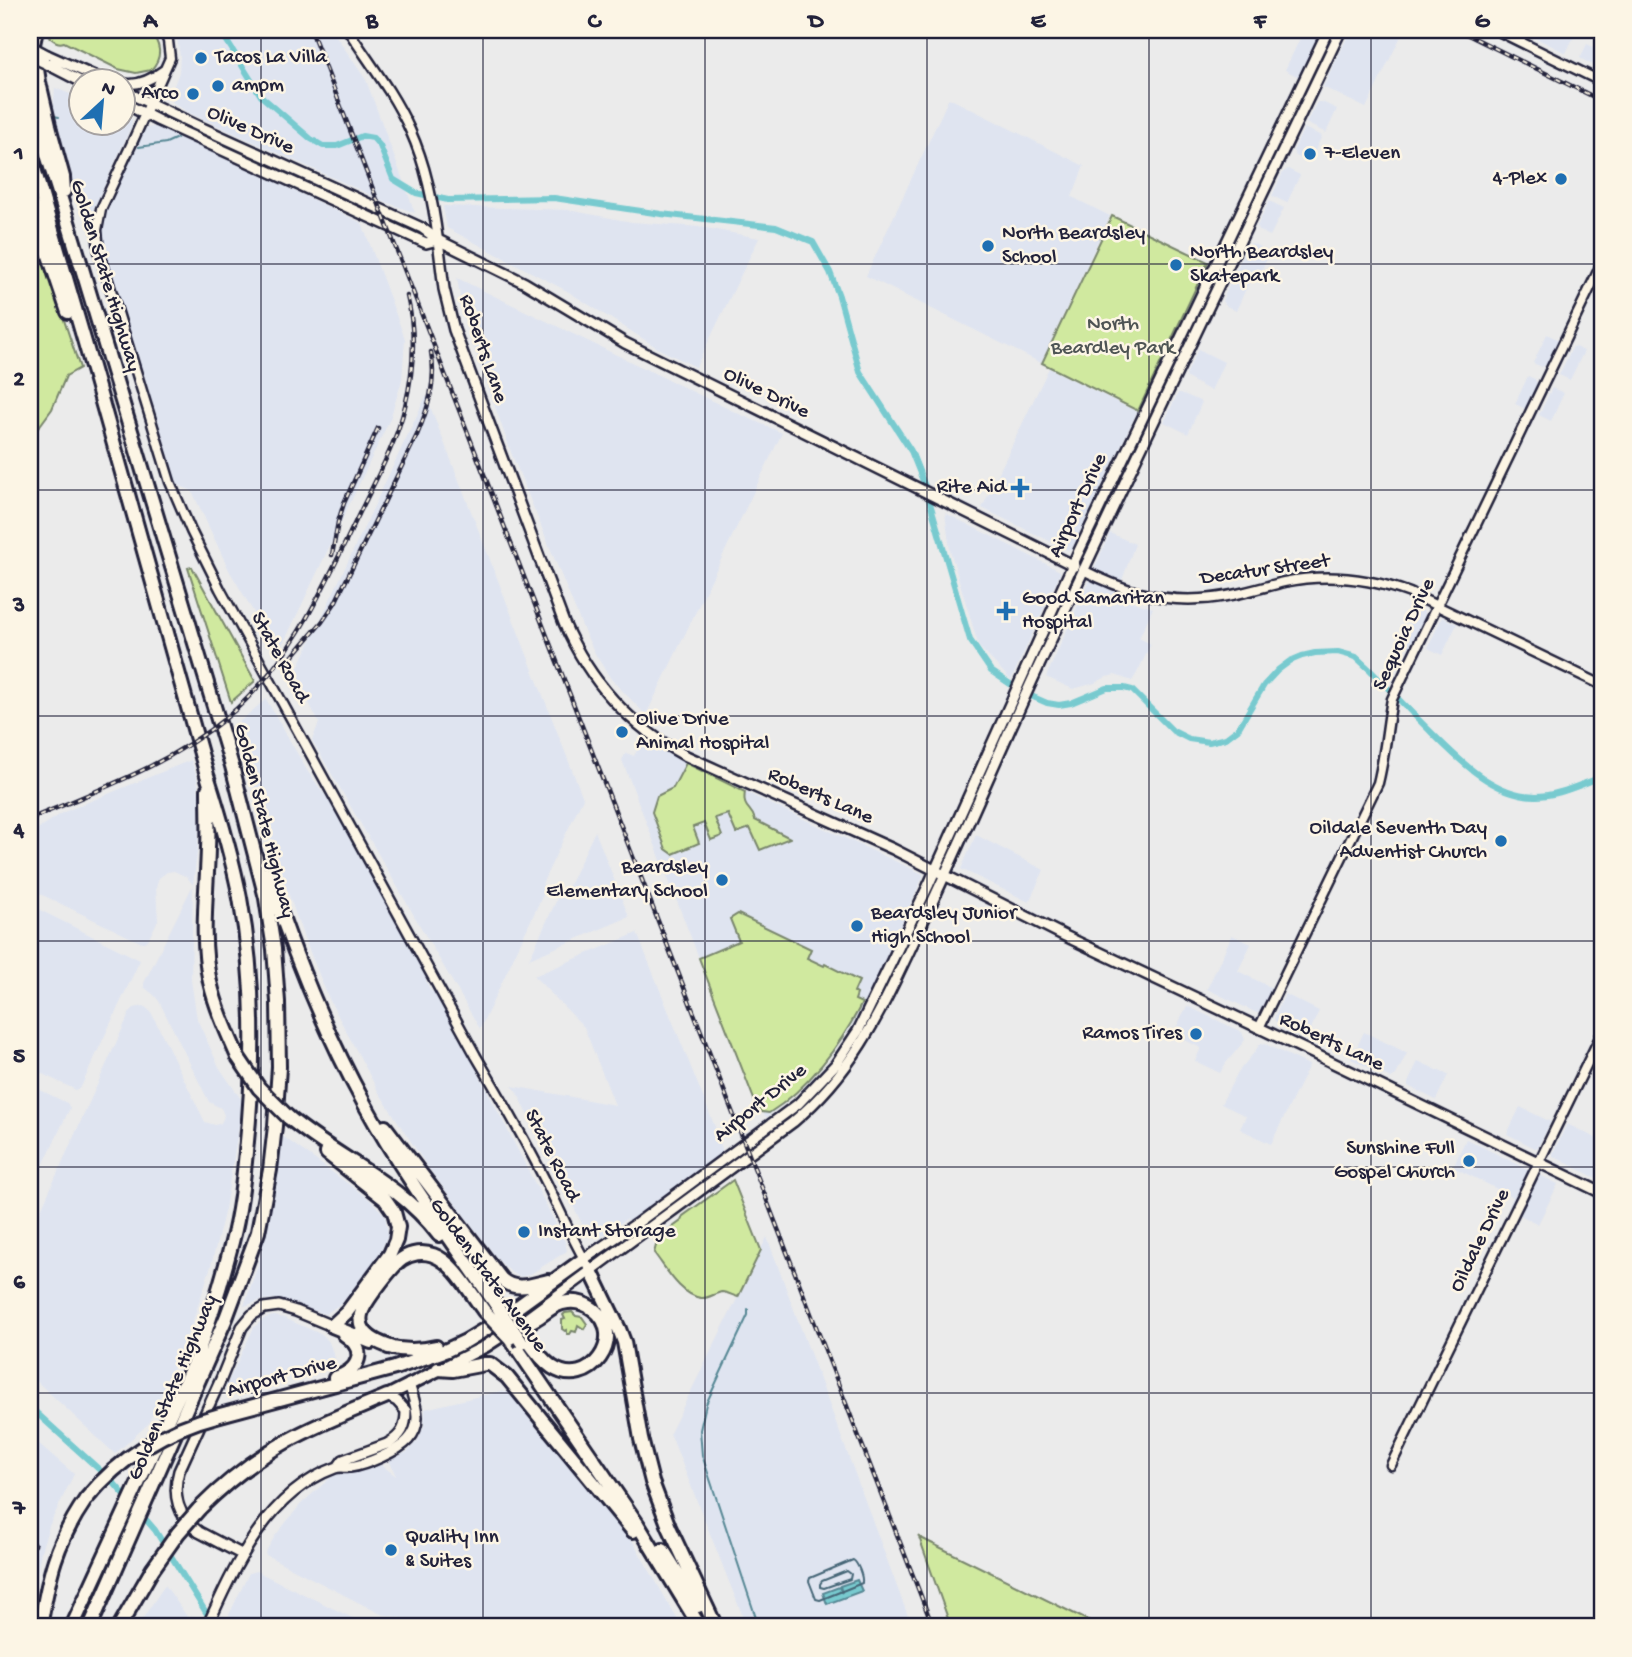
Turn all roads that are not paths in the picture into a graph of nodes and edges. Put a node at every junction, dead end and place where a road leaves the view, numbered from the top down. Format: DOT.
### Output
graph roads {
  1 [pos="36,30"];
  2 [pos="163,30"];
  3 [pos="348,30"];
  4 [pos="1328,30"];
  5 [pos="1340,30"];
  6 [pos="1496,30"];
  7 [pos="30,46"];
  8 [pos="30,56"];
  9 [pos="47,59"];
  10 [pos="66,68"];
  11 [pos="166,68"];
  12 [pos="1602,82"];
  13 [pos="136,83"];
  14 [pos="136,96"];
  15 [pos="30,100"];
  16 [pos="150,103"];
  17 [pos="136,109"];
  18 [pos="145,114"];
  19 [pos="197,138"];
  20 [pos="30,155"];
  21 [pos="283,165"];
  22 [pos="30,199"];
  23 [pos="65,212"];
  24 [pos="439,240"];
  25 [pos="1602,264"];
  26 [pos="95,377"];
  27 [pos="1072,565"];
  28 [pos="1083,570"];
  29 [pos="1438,606"];
  30 [pos="1024,685"];
  31 [pos="1602,685"];
  32 [pos="1020,696"];
  33 [pos="232,766"];
  34 [pos="207,775"];
  35 [pos="934,871"];
  36 [pos="945,876"];
  37 [pos="1259,1028"];
  38 [pos="1602,1033"];
  39 [pos="364,1103"];
  40 [pos="288,1118"];
  41 [pos="1539,1162"];
  42 [pos="1602,1193"];
  43 [pos="588,1265"];
  44 [pos="555,1279"];
  45 [pos="491,1307"];
  46 [pos="332,1326"];
  47 [pos="474,1335"];
  48 [pos="518,1339"];
  49 [pos="393,1349"];
  50 [pos="438,1369"];
  51 [pos="409,1384"];
  52 [pos="387,1396"];
  53 [pos="287,1397"];
  54 [pos="177,1414"];
  55 [pos="1391,1465"];
  56 [pos="338,1467"];
  57 [pos="243,1555"];
  58 [pos="674,1583"];
  59 [pos="40,1627"];
  60 [pos="72,1627"];
  61 [pos="90,1627"];
  62 [pos="119,1627"];
  63 [pos="206,1627"];
  64 [pos="700,1627"];
  65 [pos="710,1627"];
  66 [pos="716,1627"];
  1 -- 23 [label="highway"];
  2 -- 11 [label="street, State Road"];
  3 -- 24 [label="street, Roberts Lane"];
  4 -- 27 [label="main road, Airport Drive"];
  5 -- 28 [label="main road, Airport Drive"];
  6 -- 12 [label="street"];
  7 -- 9 [label="main road, bridge"];
  8 -- 9 [label="main road, bridge"];
  9 -- 10 [label="main road"];
  11 -- 13 [label="street"];
  11 -- 16 [label="street, State Road"];
  14 -- 16 [label="main road, Olive Drive"];
  15 -- 23 [label="highway, Golden State Highway"];
  16 -- 18 [label="street, State Road"];
  16 -- 21 [label="main road, Olive Drive"];
  17 -- 18 [label="main road, Olive Drive"];
  18 -- 19 [label="main road, Olive Drive"];
  18 -- 43 [label="street, State Road"];
  19 -- 21 [label="main road"];
  19 -- 24 [label="main road, Olive Drive"];
  20 -- 26 [label="highway, Golden State Highway"];
  21 -- 24 [label="main road, Olive Drive"];
  22 -- 26 [label="highway"];
  23 -- 33 [label="highway, Golden State Highway"];
  24 -- 27 [label="main road, Olive Drive"];
  24 -- 35 [label="main road, Roberts Lane"];
  25 -- 29 [label="street, Sequoia Drive"];
  26 -- 34 [label="highway, Golden State Highway"];
  27 -- 28 [label="main road, Olive Drive"];
  27 -- 30 [label="main road, Airport Drive"];
  28 -- 29 [label="street, Decatur Street"];
  28 -- 30 [label="main road, Airport Drive"];
  29 -- 31 [label="street, Decatur Street"];
  29 -- 37 [label="street, Sequoia Drive"];
  30 -- 32 [label="main road, Airport Drive"];
  32 -- 35 [label="main road, Airport Drive"];
  32 -- 36 [label="main road, Airport Drive"];
  33 -- 39 [label="highway, Golden State Avenue"];
  33 -- 54 [label="highway, Golden State Highway"];
  34 -- 40 [label="highway, bridge"];
  34 -- 54 [label="highway, Golden State Highway"];
  35 -- 36 [label="main road, Roberts Lane"];
  35 -- 43 [label="main road, Airport Drive"];
  36 -- 37 [label="main road, Roberts Lane"];
  36 -- 43 [label="main road, Airport Drive"];
  37 -- 41 [label="main road, Roberts Lane"];
  38 -- 41 [label="street, Oildale Drive"];
  39 -- 44 [label="highway"];
  39 -- 45 [label="highway, Golden State Avenue"];
  40 -- 45 [label="highway, Golden State Avenue"];
  40 -- 46 [label="highway"];
  41 -- 42 [label="main road, Roberts Lane"];
  41 -- 55 [label="street, Oildale Drive"];
  43 -- 44 [label="highway, Airport Drive"];
  43 -- 48 [label="main road, Airport Drive"];
  43 -- 66 [label="highway"];
  44 -- 47 [label="highway, Airport Drive"];
  45 -- 48 [label="highway, Golden State Avenue, bridge"];
  45 -- 49 [label="highway"];
  46 -- 49 [label="highway"];
  46 -- 53 [label="highway"];
  46 -- 57 [label="main road"];
  47 -- 49 [label="highway"];
  47 -- 53 [label="highway, Airport Drive"];
  48 -- 48 [label="highway"];
  48 -- 50 [label="main road, Airport Drive"];
  48 -- 58 [label="highway, Golden State Avenue"];
  48 -- 65 [label="highway, Golden State Avenue"];
  50 -- 51 [label="main road, Airport Drive"];
  50 -- 58 [label="highway"];
  51 -- 52 [label="main road, Airport Drive"];
  51 -- 56 [label="main road"];
  52 -- 56 [label="main road"];
  52 -- 62 [label="highway, Airport Drive, bridge"];
  53 -- 59 [label="highway, Airport Drive, bridge"];
  54 -- 60 [label="highway, Golden State Highway, bridge"];
  54 -- 61 [label="highway, Golden State Highway"];
  56 -- 57 [label="main road"];
  57 -- 63 [label="main road"];
  58 -- 64 [label="highway, Golden State Avenue"];
}
